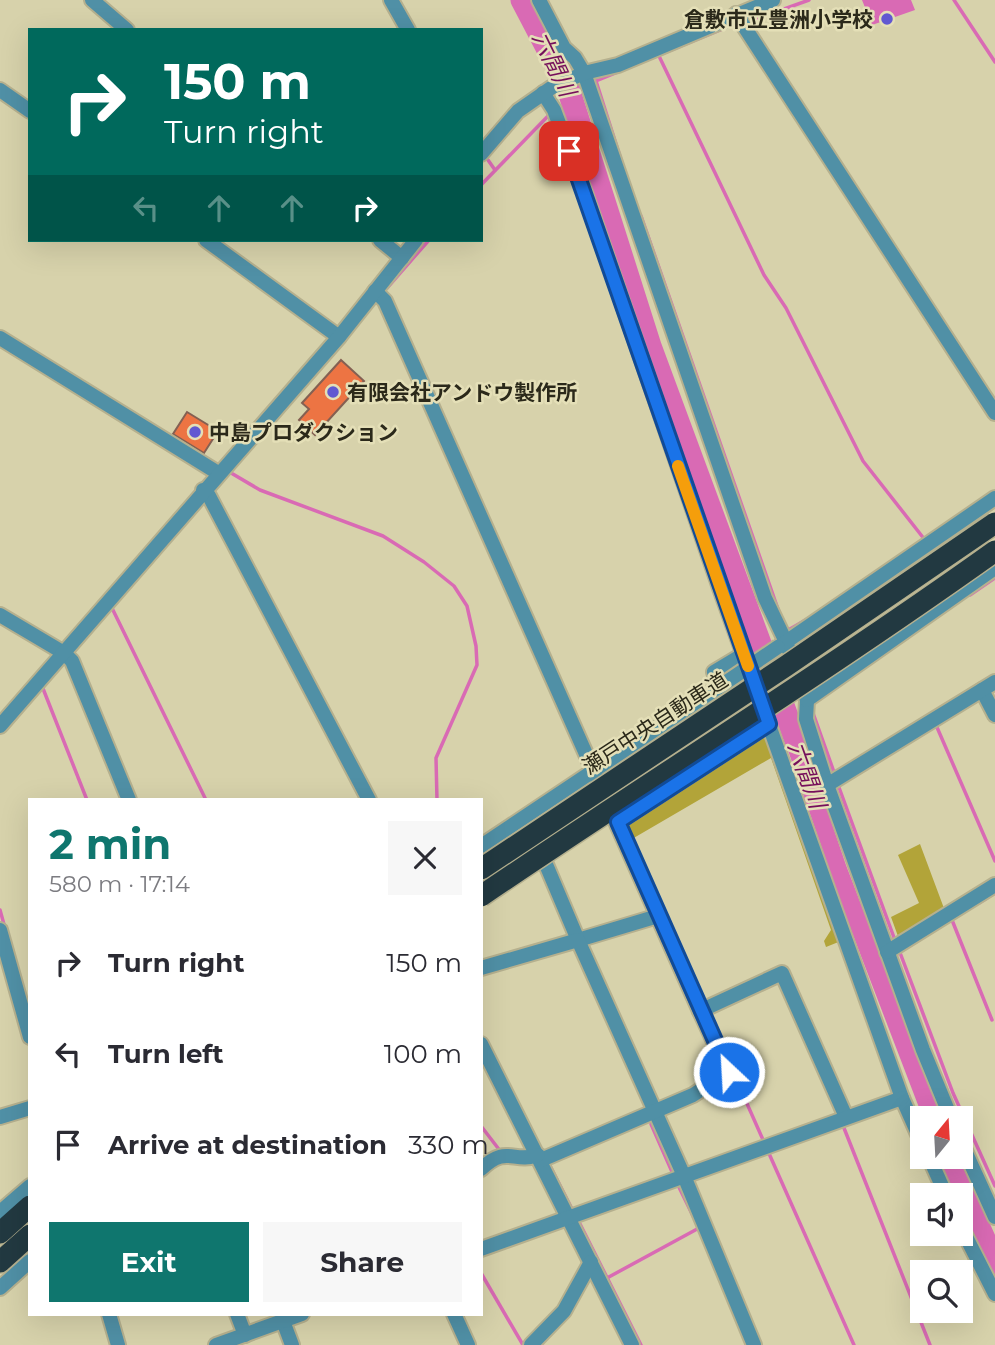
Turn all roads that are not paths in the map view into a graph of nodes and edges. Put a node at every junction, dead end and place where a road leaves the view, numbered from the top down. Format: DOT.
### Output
graph roads {
  1 [pos="92,0"];
  2 [pos="391,0"];
  3 [pos="539,0"];
  4 [pos="773,0"];
  5 [pos="736,14"];
  6 [pos="125,28"];
  7 [pos="407,28"];
  8 [pos="582,74"];
  9 [pos="0,90"];
  10 [pos="547,90"];
  11 [pos="28,110"];
  12 [pos="483,152"];
  13 [pos="209,242"];
  14 [pos="382,242"];
  15 [pos="414,242"];
  16 [pos="402,258"];
  17 [pos="379,294"];
  18 [pos="339,337"];
  19 [pos="0,338"];
  20 [pos="995,413"];
  21 [pos="218,473"];
  22 [pos="206,493"];
  23 [pos="995,498"];
  24 [pos="995,523"];
  25 [pos="995,551"];
  26 [pos="995,568"];
  27 [pos="0,615"];
  28 [pos="782,645"];
  29 [pos="744,654"];
  30 [pos="66,656"];
  31 [pos="719,687"];
  32 [pos="987,690"];
  33 [pos="807,700"];
  34 [pos="995,715"];
  35 [pos="769,724"];
  36 [pos="0,726"];
  37 [pos="594,769"];
  38 [pos="833,781"];
  39 [pos="128,798"];
  40 [pos="368,798"];
  41 [pos="525,816"];
  42 [pos="618,822"];
  43 [pos="483,845"];
  44 [pos="483,868"];
  45 [pos="995,886"];
  46 [pos="483,895"];
  47 [pos="659,916"];
  48 [pos="0,930"];
  49 [pos="578,940"];
  50 [pos="894,948"];
  51 [pos="483,967"];
  52 [pos="703,1010"];
  53 [pos="28,1030"];
  54 [pos="483,1048"];
  55 [pos="902,1098"];
  56 [pos="946,1106"];
  57 [pos="28,1109"];
  58 [pos="657,1116"];
  59 [pos="910,1116"];
  60 [pos="0,1118"];
  61 [pos="842,1119"];
  62 [pos="543,1157"];
  63 [pos="483,1167"];
  64 [pos="973,1168"];
  65 [pos="677,1178"];
  66 [pos="28,1187"];
  67 [pos="28,1208"];
  68 [pos="0,1212"];
  69 [pos="574,1216"];
  70 [pos="995,1217"];
  71 [pos="0,1233"];
  72 [pos="28,1237"];
  73 [pos="971,1246"];
  74 [pos="483,1248"];
  75 [pos="0,1262"];
  76 [pos="591,1262"];
  77 [pos="28,1263"];
  78 [pos="0,1287"];
  79 [pos="995,1294"];
  80 [pos="110,1316"];
  81 [pos="238,1316"];
  82 [pos="455,1316"];
  83 [pos="290,1319"];
  84 [pos="245,1335"];
  85 [pos="118,1345"];
  86 [pos="216,1345"];
  87 [pos="292,1345"];
  88 [pos="468,1345"];
  89 [pos="531,1345"];
  90 [pos="632,1345"];
  91 [pos="754,1345"];
  1 -- 6 [label="street"];
  2 -- 7 [label="street"];
  3 -- 8 [label="street"];
  4 -- 5 [label="street"];
  5 -- 8 [label="street"];
  5 -- 20 [label="street"];
  8 -- 10 [label="street"];
  8 -- 28 [label="street"];
  9 -- 11 [label="street"];
  10 -- 12 [label="street"];
  10 -- 29 [label="street"];
  13 -- 18 [label="street"];
  14 -- 16 [label="street"];
  15 -- 16 [label="street"];
  16 -- 17 [label="street"];
  17 -- 18 [label="street"];
  17 -- 37 [label="street"];
  18 -- 21 [label="street"];
  19 -- 21 [label="street"];
  21 -- 22 [label="street"];
  22 -- 30 [label="street"];
  22 -- 40 [label="street"];
  23 -- 28 [label="street"];
  24 -- 44 [label="highway, 瀬戸中央自動車道, bridge"];
  25 -- 46 [label="highway, bridge"];
  26 -- 33 [label="street"];
  27 -- 30 [label="street"];
  28 -- 31 [label="street, bridge"];
  28 -- 33 [label="street"];
  29 -- 31 [label="street"];
  29 -- 35 [label="street"];
  30 -- 36 [label="street"];
  30 -- 39 [label="street"];
  31 -- 37 [label="street"];
  32 -- 34 [label="street"];
  32 -- 38 [label="street"];
  33 -- 38 [label="street"];
  35 -- 42 [label="street"];
  35 -- 55 [label="street"];
  37 -- 41 [label="street"];
  37 -- 42 [label="street"];
  38 -- 50 [label="street"];
  41 -- 43 [label="street"];
  41 -- 49 [label="street"];
  42 -- 47 [label="street"];
  45 -- 50 [label="street"];
  47 -- 49 [label="street"];
  47 -- 52 [label="street"];
  48 -- 53 [label="street"];
  49 -- 51 [label="street"];
  49 -- 58 [label="street"];
  50 -- 56 [label="street"];
  52 -- 58 [label="street"];
  52 -- 61 [label="street"];
  54 -- 62 [label="street"];
  55 -- 59 [label="street"];
  55 -- 61 [label="street"];
  57 -- 60 [label="street"];
  58 -- 62 [label="street"];
  58 -- 65 [label="street"];
  61 -- 65 [label="street"];
  62 -- 63 [label="street"];
  62 -- 69 [label="street"];
  64 -- 70 [label="street"];
  65 -- 69 [label="street"];
  65 -- 91 [label="street"];
  66 -- 68 [label="street"];
  67 -- 71 [label="highway"];
  69 -- 74 [label="street"];
  69 -- 76 [label="street"];
  72 -- 75 [label="highway"];
  73 -- 79 [label="street"];
  76 -- 89 [label="street"];
  76 -- 90 [label="street"];
  77 -- 78 [label="street"];
  80 -- 85 [label="street"];
  81 -- 84 [label="street"];
  82 -- 88 [label="street"];
  83 -- 84 [label="street"];
  83 -- 87 [label="street"];
  84 -- 86 [label="street"];
}
